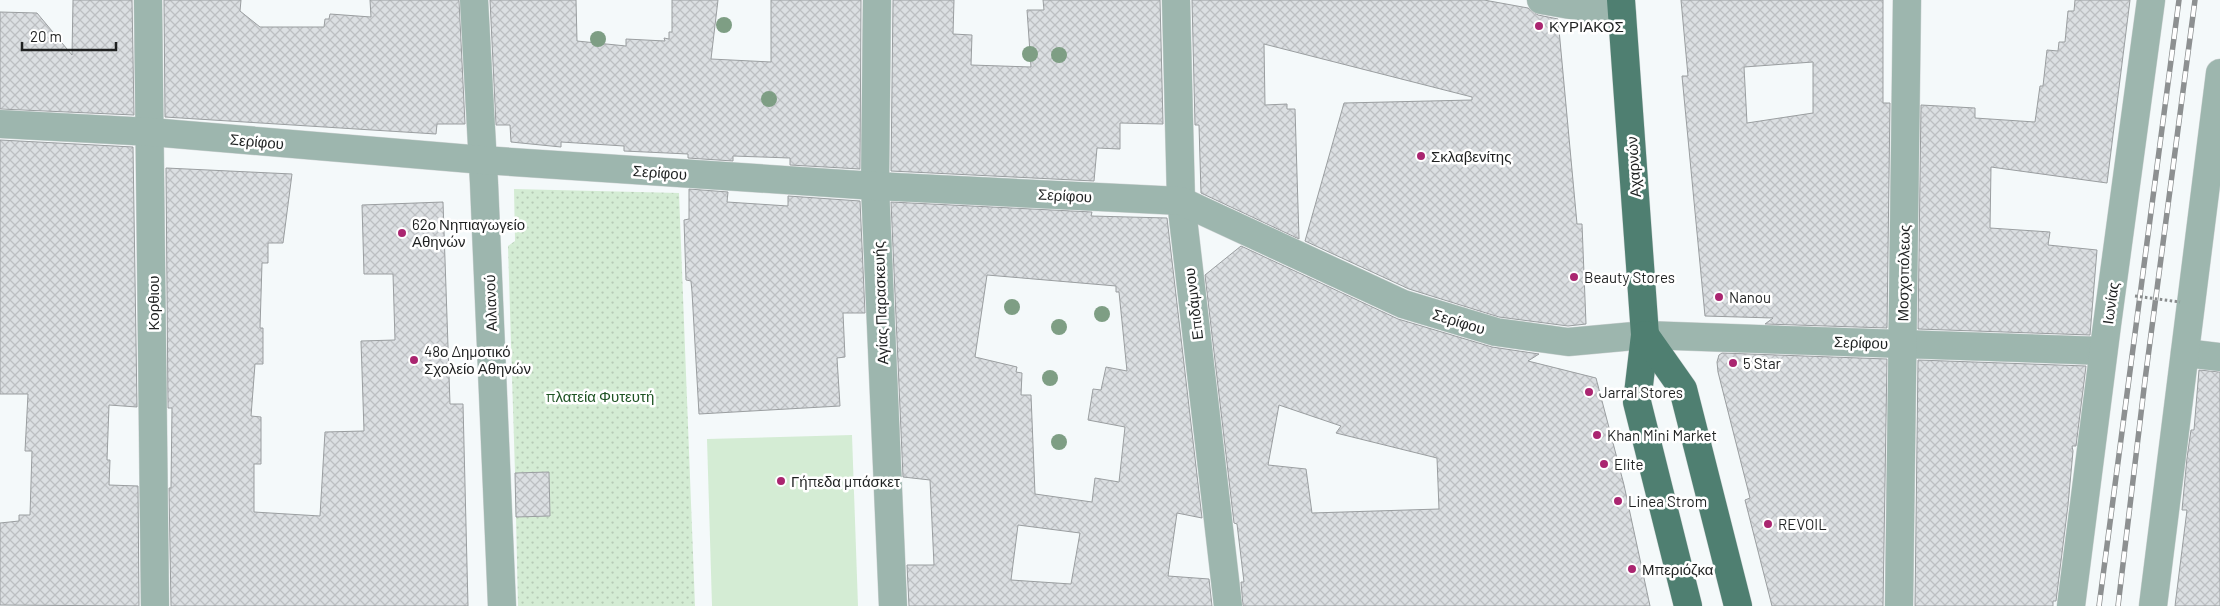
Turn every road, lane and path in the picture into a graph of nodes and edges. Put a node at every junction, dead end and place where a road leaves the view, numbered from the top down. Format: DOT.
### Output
graph roads {
  1 [pos="148,0"];
  2 [pos="474,0"];
  3 [pos="878,0"];
  4 [pos="1176,0"];
  5 [pos="1541,0"];
  6 [pos="1907,0"];
  7 [pos="2151,0"];
  8 [pos="1621,7"];
  9 [pos="2220,73"];
  10 [pos="0,124"];
  11 [pos="151,132"];
  12 [pos="483,160"];
  13 [pos="876,186"];
  14 [pos="1181,200"];
  15 [pos="2135,296"];
  16 [pos="2180,302"];
  17 [pos="1645,335"];
  18 [pos="1902,344"];
  19 [pos="2103,351"];
  20 [pos="2185,353"];
  21 [pos="2220,356"];
  22 [pos="155,606"];
  23 [pos="502,606"];
  24 [pos="893,606"];
  25 [pos="1228,606"];
  26 [pos="1688,606"];
  27 [pos="1738,606"];
  28 [pos="1900,606"];
  29 [pos="2071,606"];
  30 [pos="2153,606"];
  1 -- 11 [label="street, Κορθιου"];
  2 -- 12 [label="street, Αιλιανού"];
  3 -- 13 [label="street, Αγίας Παρασκευής"];
  4 -- 14 [label="street, Επιδάμνου"];
  5 -- 8 [label="street"];
  6 -- 18 [label="street, Μοσχοπόλεως"];
  7 -- 19 [label="street, Ιωνίας"];
  8 -- 17 [label="main road, Αχαρνών"];
  9 -- 20 [label="street"];
  10 -- 11 [label="street, Σερίφου"];
  11 -- 12 [label="street, Σερίφου"];
  11 -- 22 [label="street, Κορθιου"];
  12 -- 13 [label="street, Σερίφου"];
  12 -- 23 [label="street, Αιλιανού"];
  13 -- 14 [label="street, Σερίφου"];
  13 -- 24 [label="street, Αγίας Παρασκευής"];
  14 -- 17 [label="street, Σερίφου"];
  14 -- 25 [label="street, Επιδάμνου"];
  15 -- 16 [label="path, bridge"];
  17 -- 18 [label="street, Σερίφου"];
  17 -- 26 [label="main road, Αχαρνών"];
  17 -- 27 [label="main road"];
  18 -- 19 [label="street, Σερίφου"];
  18 -- 28 [label="street, Μοσχοπόλεως"];
  19 -- 29 [label="street, Ιωνίας"];
  20 -- 21 [label="street"];
  20 -- 30 [label="street"];
}
